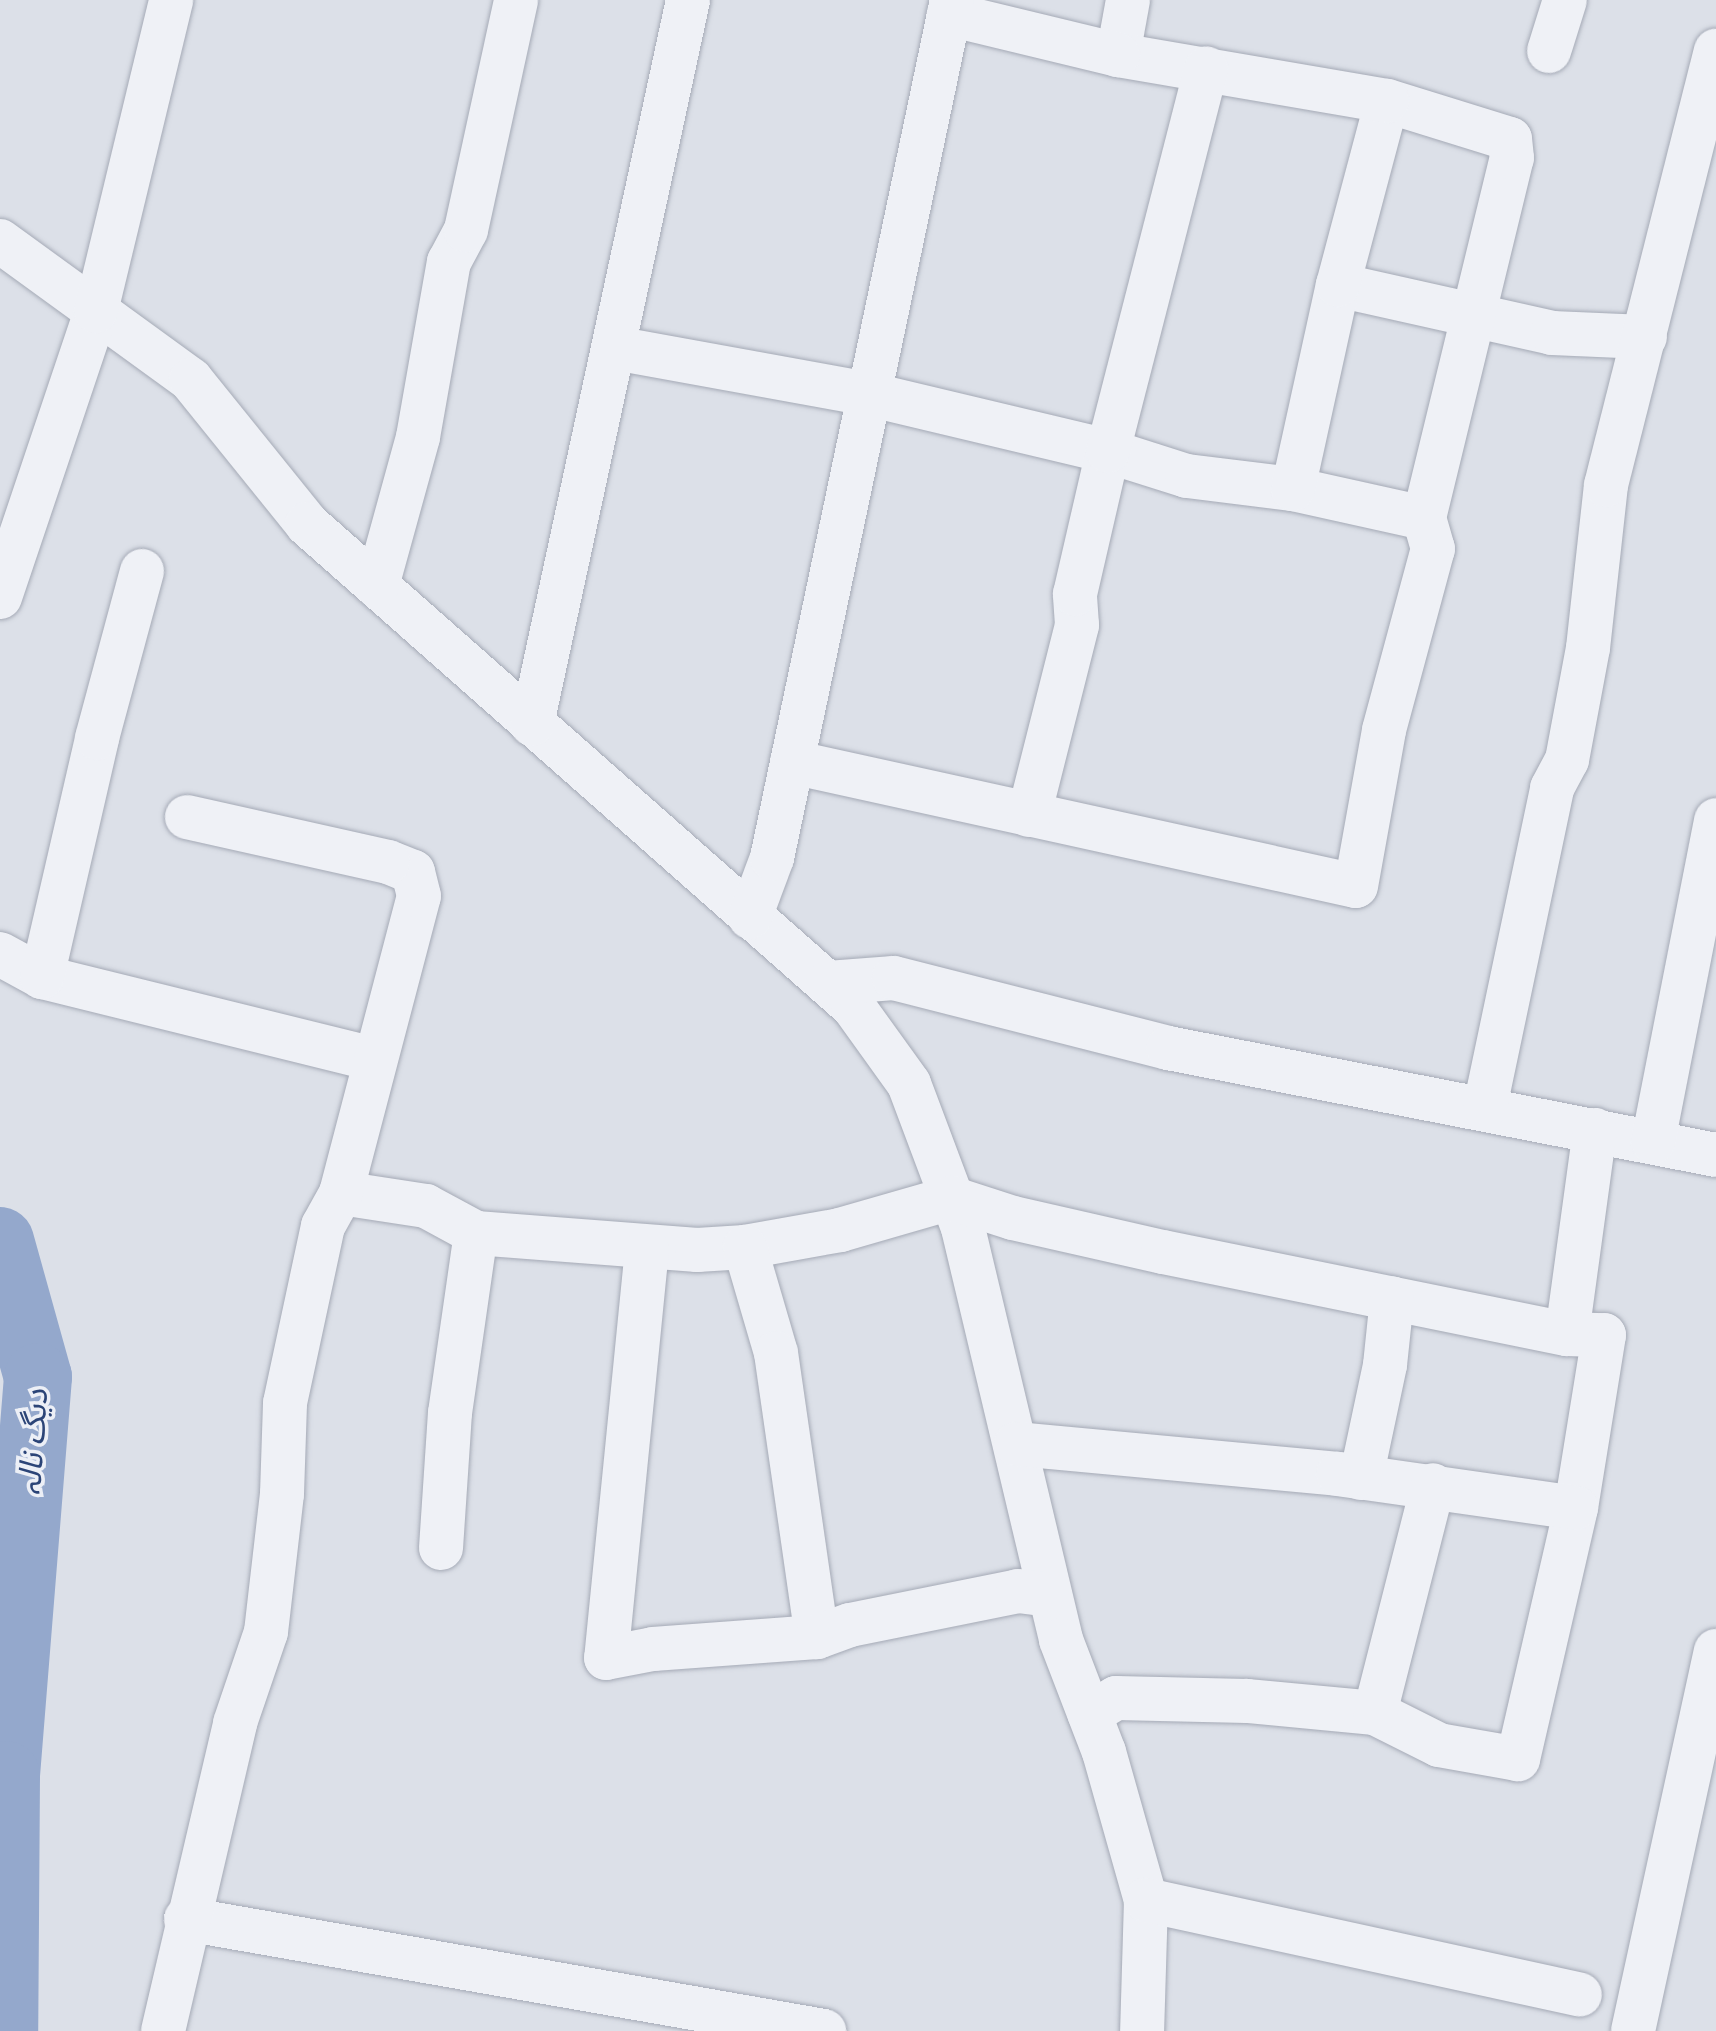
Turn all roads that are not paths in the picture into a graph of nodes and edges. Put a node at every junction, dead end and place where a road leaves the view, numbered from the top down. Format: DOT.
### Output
graph roads {
  1 [pos="171,0"];
  2 [pos="516,0"];
  3 [pos="688,0"];
  4 [pos="1128,0"];
  5 [pos="1565,0"];
  6 [pos="951,7"];
  7 [pos="1549,51"];
  8 [pos="1716,51"];
  9 [pos="1118,55"];
  10 [pos="1206,68"];
  11 [pos="1387,101"];
  12 [pos="1701,164"];
  13 [pos="0,241"];
  14 [pos="1338,285"];
  15 [pos="96,311"];
  16 [pos="1475,315"];
  17 [pos="1645,337"];
  18 [pos="615,348"];
  19 [pos="868,394"];
  20 [pos="1108,451"];
  21 [pos="1293,489"];
  22 [pos="1424,518"];
  23 [pos="142,571"];
  24 [pos="377,586"];
  25 [pos="0,597"];
  26 [pos="532,724"];
  27 [pos="792,762"];
  28 [pos="1029,815"];
  29 [pos="187,817"];
  30 [pos="1716,820"];
  31 [pos="750,917"];
  32 [pos="0,954"];
  33 [pos="42,977"];
  34 [pos="828,983"];
  35 [pos="373,1059"];
  36 [pos="1485,1107"];
  37 [pos="1595,1130"];
  38 [pos="1653,1142"];
  39 [pos="1716,1155"];
  40 [pos="341,1193"];
  41 [pos="951,1198"];
  42 [pos="476,1233"];
  43 [pos="745,1247"];
  44 [pos="647,1249"];
  45 [pos="1392,1298"];
  46 [pos="1567,1334"];
  47 [pos="1016,1444"];
  48 [pos="1361,1478"];
  49 [pos="1433,1485"];
  50 [pos="1576,1508"];
  51 [pos="441,1548"];
  52 [pos="1050,1595"];
  53 [pos="817,1637"];
  54 [pos="1716,1651"];
  55 [pos="1375,1713"];
  56 [pos="1089,1714"];
  57 [pos="1146,1900"];
  58 [pos="186,1919"];
  59 [pos="1580,1995"];
  60 [pos="163,2031"];
  61 [pos="824,2031"];
  62 [pos="1142,2031"];
  63 [pos="1633,2031"];
  1 -- 15 [label="street"];
  2 -- 24 [label="street"];
  3 -- 18 [label="street"];
  4 -- 9 [label="street"];
  5 -- 7 [label="street"];
  6 -- 9 [label="street"];
  6 -- 19 [label="street"];
  8 -- 12 [label="street"];
  9 -- 10 [label="street"];
  10 -- 11 [label="street"];
  10 -- 20 [label="street"];
  11 -- 14 [label="street"];
  11 -- 16 [label="street"];
  12 -- 17 [label="street"];
  13 -- 15 [label="street"];
  14 -- 16 [label="street"];
  14 -- 21 [label="street"];
  15 -- 24 [label="street"];
  15 -- 25 [label="street"];
  16 -- 17 [label="street"];
  16 -- 22 [label="street"];
  17 -- 36 [label="street"];
  18 -- 19 [label="street"];
  18 -- 26 [label="street"];
  19 -- 20 [label="street"];
  19 -- 27 [label="street"];
  20 -- 21 [label="street"];
  20 -- 28 [label="street"];
  21 -- 22 [label="street"];
  22 -- 28 [label="street"];
  23 -- 33 [label="street"];
  24 -- 26 [label="street"];
  26 -- 31 [label="street"];
  27 -- 28 [label="street"];
  27 -- 31 [label="street"];
  29 -- 35 [label="street"];
  30 -- 38 [label="street"];
  31 -- 34 [label="street"];
  32 -- 33 [label="street"];
  33 -- 35 [label="street"];
  34 -- 36 [label="street"];
  34 -- 41 [label="street"];
  35 -- 40 [label="street"];
  36 -- 37 [label="street"];
  37 -- 38 [label="street"];
  37 -- 46 [label="street"];
  38 -- 39 [label="street"];
  40 -- 42 [label="street"];
  40 -- 58 [label="street"];
  41 -- 43 [label="street"];
  41 -- 45 [label="street"];
  41 -- 47 [label="street"];
  42 -- 44 [label="street"];
  42 -- 51 [label="street"];
  43 -- 44 [label="street"];
  43 -- 53 [label="street"];
  44 -- 53 [label="street"];
  45 -- 46 [label="street"];
  45 -- 48 [label="street"];
  46 -- 50 [label="street"];
  47 -- 48 [label="street"];
  47 -- 52 [label="street"];
  48 -- 49 [label="street"];
  49 -- 50 [label="street"];
  49 -- 55 [label="street"];
  50 -- 55 [label="street"];
  52 -- 53 [label="street"];
  52 -- 56 [label="street"];
  54 -- 63 [label="street"];
  55 -- 56 [label="street"];
  56 -- 57 [label="street"];
  57 -- 59 [label="street"];
  57 -- 62 [label="street"];
  58 -- 60 [label="street"];
  58 -- 61 [label="street"];
}
